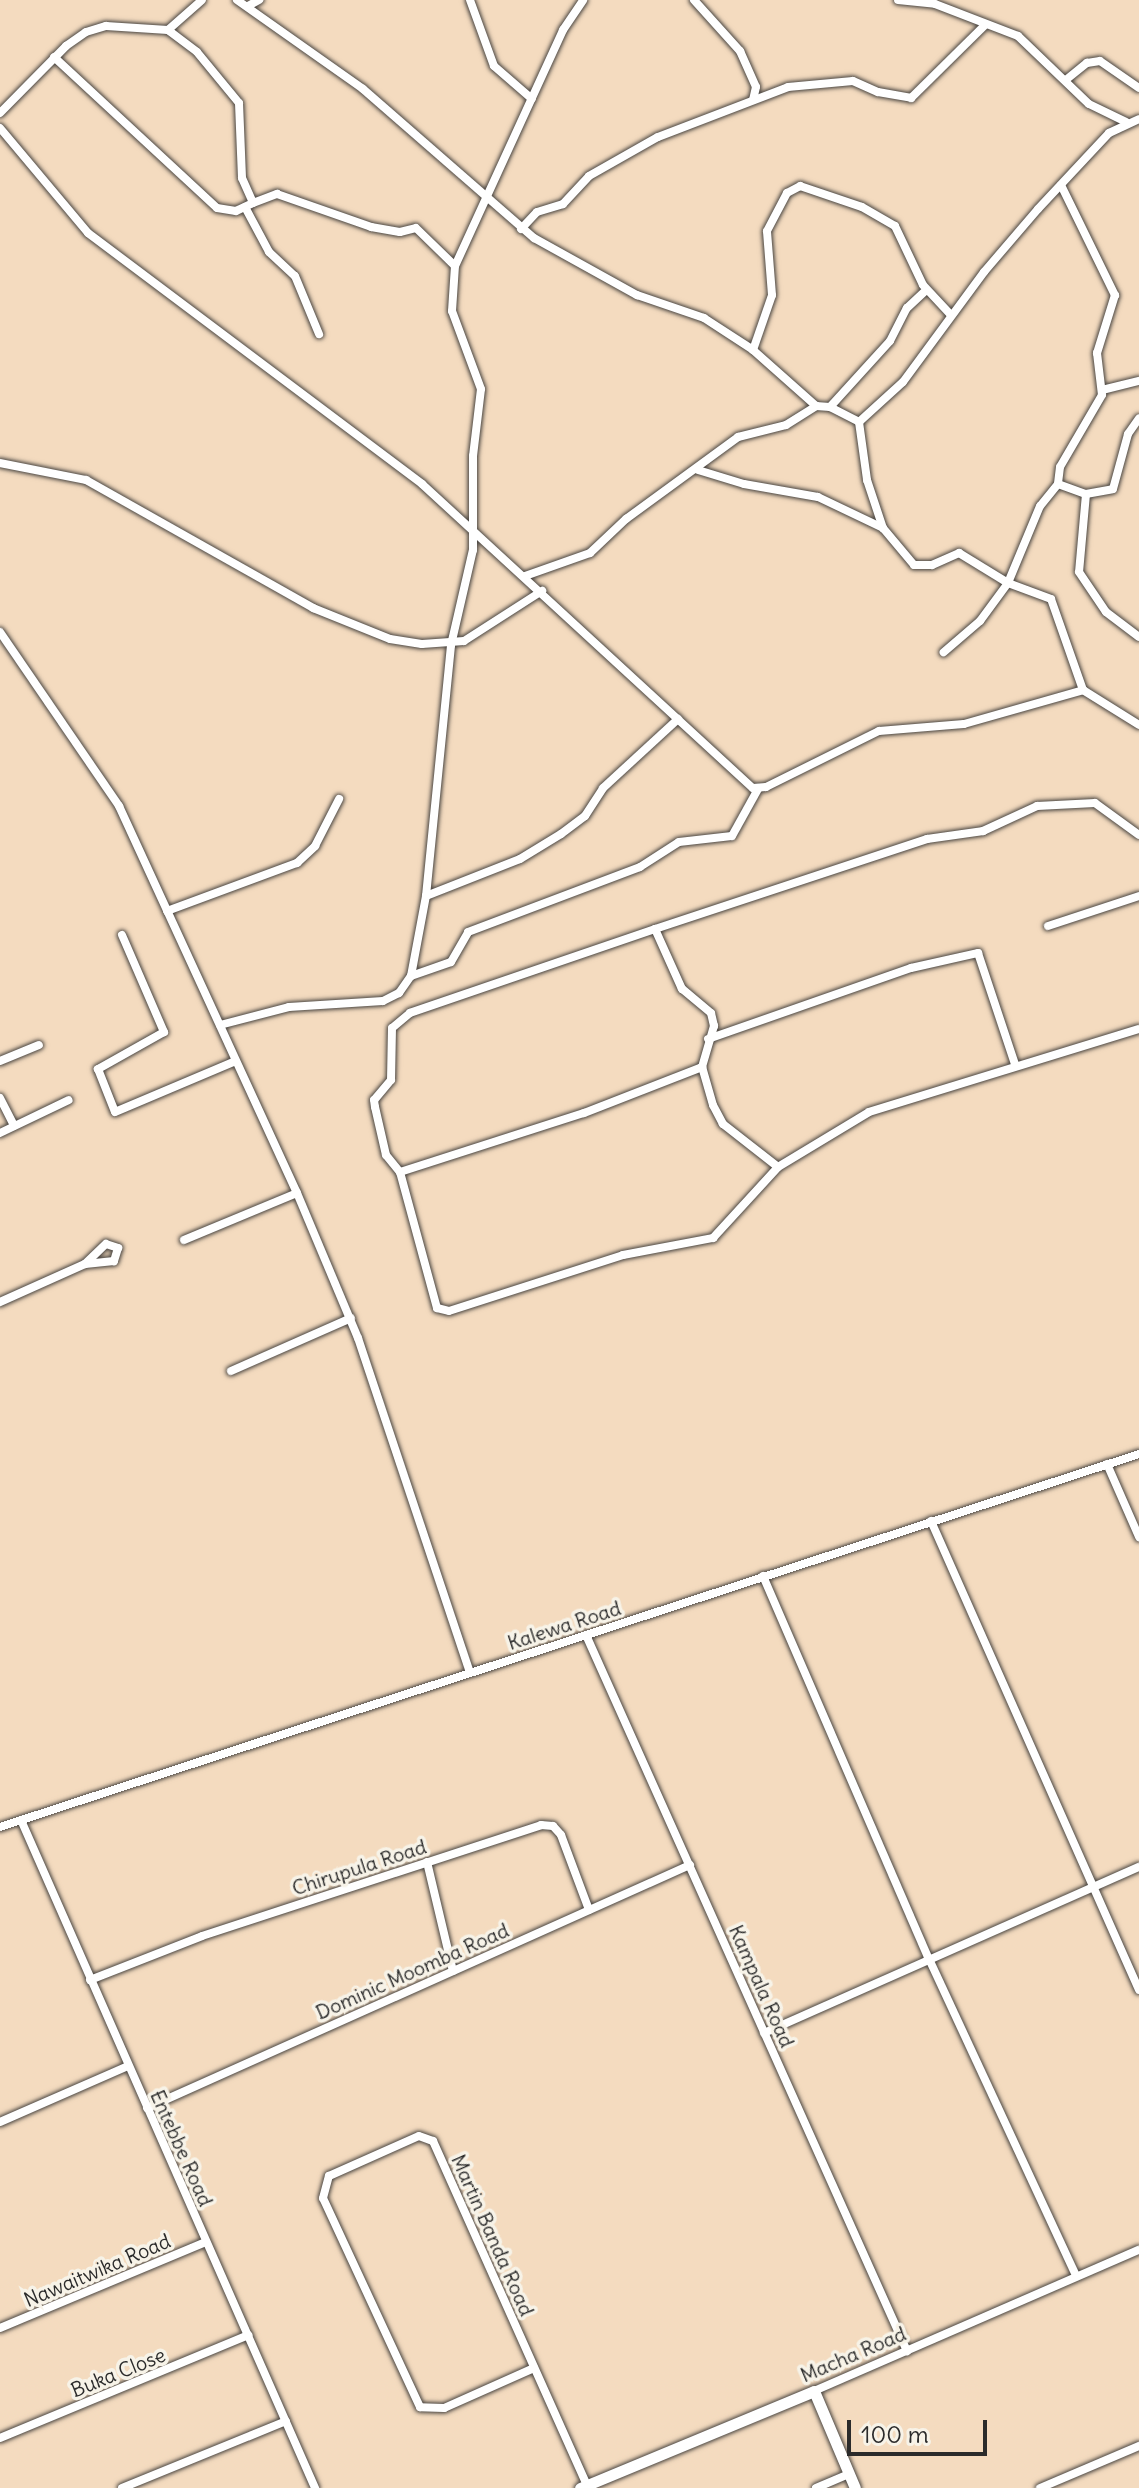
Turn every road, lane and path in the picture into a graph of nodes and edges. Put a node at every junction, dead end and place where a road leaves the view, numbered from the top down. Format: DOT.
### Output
graph roads {
  1 [pos="202,0"];
  2 [pos="237,0"];
  3 [pos="259,0"];
  4 [pos="470,0"];
  5 [pos="583,0"];
  6 [pos="694,0"];
  7 [pos="898,0"];
  8 [pos="248,6"];
  9 [pos="984,26"];
  10 [pos="168,30"];
  11 [pos="54,57"];
  12 [pos="1067,79"];
  13 [pos="1139,88"];
  14 [pos="532,99"];
  15 [pos="752,100"];
  16 [pos="0,113"];
  17 [pos="1139,119"];
  18 [pos="1126,122"];
  19 [pos="0,128"];
  20 [pos="1061,185"];
  21 [pos="486,199"];
  22 [pos="249,205"];
  23 [pos="521,229"];
  24 [pos="455,266"];
  25 [pos="926,290"];
  26 [pos="951,315"];
  27 [pos="319,334"];
  28 [pos="753,350"];
  29 [pos="1139,381"];
  30 [pos="1102,390"];
  31 [pos="816,406"];
  32 [pos="830,407"];
  33 [pos="1139,418"];
  34 [pos="859,422"];
  35 [pos="0,463"];
  36 [pos="698,470"];
  37 [pos="1058,484"];
  38 [pos="1086,494"];
  39 [pos="883,528"];
  40 [pos="474,529"];
  41 [pos="525,576"];
  42 [pos="1008,583"];
  43 [pos="542,591"];
  44 [pos="0,632"];
  45 [pos="1139,637"];
  46 [pos="451,645"];
  47 [pos="944,652"];
  48 [pos="1083,690"];
  49 [pos="678,719"];
  50 [pos="1139,725"];
  51 [pos="758,789"];
  52 [pos="339,799"];
  53 [pos="1139,835"];
  54 [pos="426,896"];
  55 [pos="1139,896"];
  56 [pos="167,911"];
  57 [pos="1048,926"];
  58 [pos="655,929"];
  59 [pos="122,935"];
  60 [pos="411,976"];
  61 [pos="220,1025"];
  62 [pos="1139,1029"];
  63 [pos="708,1039"];
  64 [pos="39,1045"];
  65 [pos="0,1061"];
  66 [pos="236,1061"];
  67 [pos="1015,1064"];
  68 [pos="702,1067"];
  69 [pos="0,1098"];
  70 [pos="69,1100"];
  71 [pos="14,1126"];
  72 [pos="0,1133"];
  73 [pos="778,1167"];
  74 [pos="400,1172"];
  75 [pos="297,1193"];
  76 [pos="184,1240"];
  77 [pos="85,1264"];
  78 [pos="0,1302"];
  79 [pos="351,1318"];
  80 [pos="231,1371"];
  81 [pos="1139,1454"];
  82 [pos="1107,1464"];
  83 [pos="931,1521"];
  84 [pos="1139,1537"];
  85 [pos="763,1576"];
  86 [pos="586,1635"];
  87 [pos="470,1673"];
  88 [pos="21,1820"];
  89 [pos="0,1827"];
  90 [pos="427,1862"];
  91 [pos="690,1865"];
  92 [pos="1139,1867"];
  93 [pos="1091,1886"];
  94 [pos="589,1910"];
  95 [pos="930,1961"];
  96 [pos="453,1971"];
  97 [pos="90,1980"];
  98 [pos="1139,1990"];
  99 [pos="764,2033"];
  100 [pos="128,2066"];
  101 [pos="147,2108"];
  102 [pos="0,2122"];
  103 [pos="206,2242"];
  104 [pos="1139,2250"];
  105 [pos="1076,2276"];
  106 [pos="0,2328"];
  107 [pos="249,2335"];
  108 [pos="907,2351"];
  109 [pos="534,2368"];
  110 [pos="814,2391"];
  111 [pos="286,2421"];
  112 [pos="0,2438"];
  113 [pos="1139,2446"];
  114 [pos="849,2474"];
  115 [pos="584,2486"];
  116 [pos="122,2488"];
  117 [pos="315,2488"];
  118 [pos="816,2488"];
  119 [pos="855,2488"];
  120 [pos="1040,2488"];
  1 -- 10 [label="street"];
  2 -- 8 [label="street"];
  3 -- 8 [label="street"];
  4 -- 14 [label="street"];
  5 -- 14 [label="street"];
  6 -- 15 [label="street"];
  7 -- 9 [label="street"];
  8 -- 21 [label="street"];
  9 -- 12 [label="street"];
  9 -- 15 [label="street"];
  10 -- 11 [label="street"];
  10 -- 22 [label="street"];
  11 -- 16 [label="street"];
  11 -- 22 [label="street"];
  12 -- 13 [label="street"];
  12 -- 18 [label="street"];
  14 -- 21 [label="street"];
  15 -- 23 [label="street"];
  17 -- 18 [label="street"];
  18 -- 20 [label="street"];
  19 -- 40 [label="street"];
  20 -- 26 [label="street"];
  20 -- 30 [label="street"];
  21 -- 23 [label="street"];
  21 -- 24 [label="street"];
  22 -- 24 [label="street"];
  22 -- 27 [label="street"];
  23 -- 28 [label="street"];
  24 -- 40 [label="street"];
  25 -- 26 [label="street"];
  25 -- 28 [label="street"];
  25 -- 32 [label="street"];
  26 -- 34 [label="street"];
  28 -- 31 [label="street"];
  29 -- 30 [label="street"];
  30 -- 37 [label="street"];
  31 -- 32 [label="street"];
  31 -- 36 [label="street"];
  32 -- 34 [label="street"];
  33 -- 38 [label="street"];
  34 -- 39 [label="street"];
  35 -- 46 [label="street"];
  36 -- 39 [label="street"];
  36 -- 41 [label="street"];
  37 -- 38 [label="street"];
  37 -- 42 [label="street"];
  38 -- 45 [label="street"];
  39 -- 42 [label="street"];
  40 -- 41 [label="street"];
  40 -- 46 [label="street"];
  41 -- 43 [label="street"];
  42 -- 47 [label="street"];
  42 -- 48 [label="street"];
  43 -- 46 [label="street"];
  43 -- 49 [label="street"];
  44 -- 56 [label="street"];
  46 -- 54 [label="street"];
  48 -- 50 [label="street"];
  48 -- 51 [label="street"];
  49 -- 51 [label="street"];
  49 -- 54 [label="street"];
  51 -- 60 [label="street"];
  52 -- 56 [label="street"];
  53 -- 58 [label="street"];
  54 -- 60 [label="street"];
  55 -- 57 [label="street"];
  56 -- 61 [label="street"];
  58 -- 63 [label="street"];
  58 -- 74 [label="street"];
  59 -- 66 [label="street"];
  60 -- 61 [label="street"];
  61 -- 66 [label="street"];
  62 -- 67 [label="street"];
  63 -- 67 [label="street"];
  63 -- 68 [label="street"];
  64 -- 65 [label="street"];
  66 -- 75 [label="street"];
  67 -- 73 [label="street"];
  68 -- 73 [label="street"];
  68 -- 74 [label="street"];
  69 -- 71 [label="street"];
  70 -- 71 [label="street"];
  71 -- 72 [label="street"];
  73 -- 74 [label="street"];
  75 -- 76 [label="street"];
  75 -- 79 [label="street"];
  77 -- 78 [label="street"];
  79 -- 80 [label="street"];
  79 -- 87 [label="street"];
  81 -- 82 [label="street, Kalewa Road"];
  82 -- 83 [label="street, Kalewa Road"];
  82 -- 84 [label="street"];
  83 -- 85 [label="street, Kalewa Road"];
  83 -- 93 [label="street"];
  85 -- 86 [label="street, Kalewa Road"];
  85 -- 95 [label="street"];
  86 -- 87 [label="street, Kalewa Road"];
  86 -- 91 [label="street, Kampala Road"];
  87 -- 88 [label="street, Kalewa Road"];
  88 -- 89 [label="street, Kalewa Road"];
  88 -- 97 [label="street, Entebbe Road"];
  90 -- 94 [label="street, Chirupula Road"];
  90 -- 96 [label="street"];
  90 -- 97 [label="street, Chirupula Road"];
  91 -- 94 [label="street, Dominic Moomba Road"];
  91 -- 99 [label="street, Kampala Road"];
  92 -- 93 [label="street"];
  93 -- 95 [label="street"];
  93 -- 98 [label="street"];
  94 -- 96 [label="street, Dominic Moomba Road"];
  95 -- 99 [label="street"];
  95 -- 105 [label="street"];
  96 -- 101 [label="street, Dominic Moomba Road"];
  97 -- 100 [label="street, Entebbe Road"];
  99 -- 108 [label="street, Kampala Road"];
  100 -- 101 [label="street, Entebbe Road"];
  100 -- 102 [label="street"];
  101 -- 103 [label="street, Entebbe Road"];
  103 -- 106 [label="street, Nawaitwika Road"];
  103 -- 107 [label="street, Entebbe Road"];
  104 -- 105 [label="street, Macha Road"];
  105 -- 108 [label="street, Macha Road"];
  107 -- 111 [label="street, Entebbe Road"];
  107 -- 112 [label="street, Buka Close"];
  108 -- 110 [label="street, Macha Road"];
  109 -- 109 [label="street, Martin Banda Road"];
  109 -- 115 [label="street, Martin Banda Road"];
  110 -- 114 [label="main road"];
  110 -- 115 [label="main road, Macha Road"];
  111 -- 116 [label="street"];
  111 -- 117 [label="street, Entebbe Road"];
  113 -- 120 [label="street"];
  114 -- 118 [label="street"];
  114 -- 119 [label="main road"];
}
